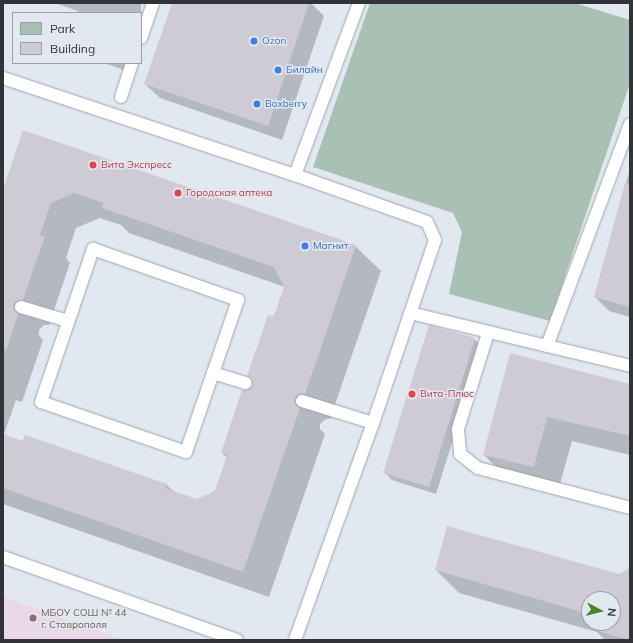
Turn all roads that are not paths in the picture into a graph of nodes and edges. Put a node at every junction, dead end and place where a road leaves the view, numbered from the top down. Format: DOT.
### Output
graph roads {
  1 [pos="153,3"];
  2 [pos="359,3"];
  3 [pos="142,35"];
  4 [pos="132,64"];
  5 [pos="3,78"];
  6 [pos="121,97"];
  7 [pos="629,130"];
  8 [pos="295,175"];
  9 [pos="21,307"];
  10 [pos="410,313"];
  11 [pos="68,321"];
  12 [pos="488,333"];
  13 [pos="547,346"];
  14 [pos="630,366"];
  15 [pos="212,373"];
  16 [pos="245,383"];
  17 [pos="302,401"];
  18 [pos="373,423"];
  19 [pos="630,508"];
  20 [pos="3,557"];
  21 [pos="237,640"];
  22 [pos="295,640"];
  1 -- 3 [label="lane"];
  2 -- 8 [label="lane"];
  4 -- 6 [label="lane"];
  5 -- 8 [label="lane"];
  7 -- 13 [label="lane"];
  8 -- 10 [label="lane"];
  9 -- 11 [label="lane"];
  10 -- 12 [label="lane"];
  10 -- 18 [label="lane"];
  11 -- 15 [label="lane"];
  11 -- 15 [label="lane"];
  12 -- 13 [label="lane"];
  12 -- 19 [label="lane"];
  13 -- 14 [label="lane"];
  15 -- 16 [label="lane"];
  17 -- 18 [label="lane"];
  18 -- 22 [label="lane"];
  20 -- 21 [label="lane"];
}
